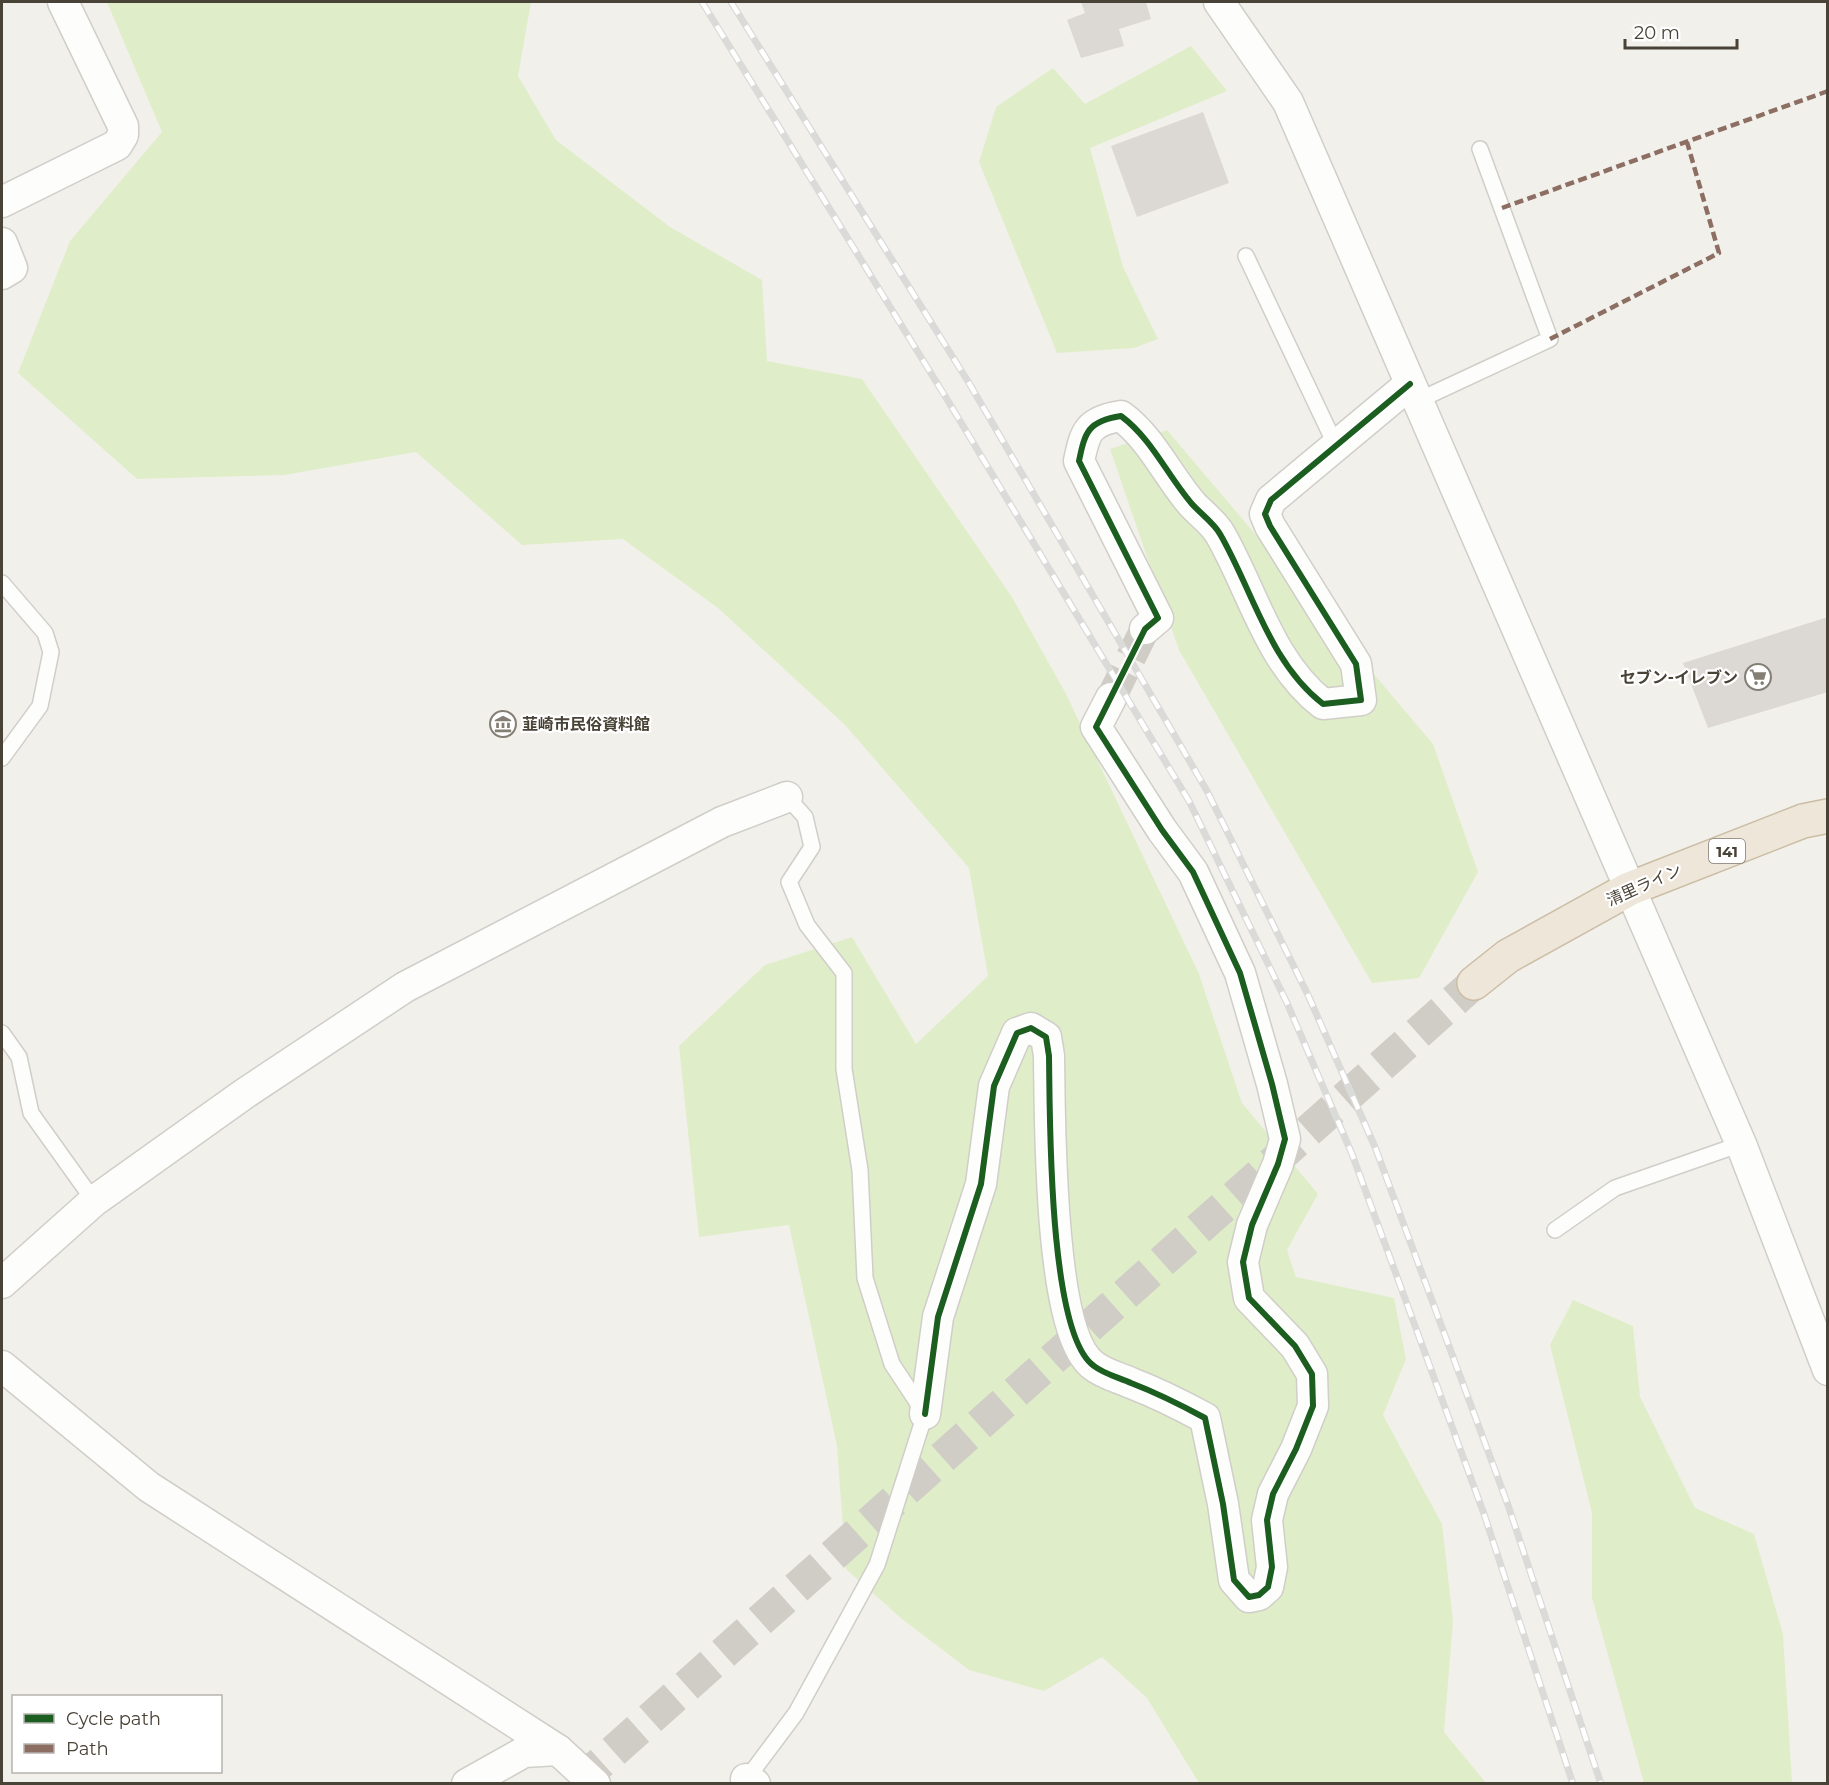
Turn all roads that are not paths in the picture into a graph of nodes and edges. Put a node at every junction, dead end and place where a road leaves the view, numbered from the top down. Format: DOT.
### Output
graph roads {
  1 [pos="63,2"];
  2 [pos="1219,2"];
  3 [pos="1480,149"];
  4 [pos="2,202"];
  5 [pos="2,243"];
  6 [pos="1246,256"];
  7 [pos="2,274"];
  8 [pos="1414,392"];
  9 [pos="1336,446"];
  10 [pos="2,583"];
  11 [pos="1145,629"];
  12 [pos="1111,698"];
  13 [pos="2,758"];
  14 [pos="787,797"];
  15 [pos="1827,816"];
  16 [pos="1629,889"];
  17 [pos="1474,983"];
  18 [pos="2,1033"];
  19 [pos="1741,1144"];
  20 [pos="94,1201"];
  21 [pos="1555,1230"];
  22 [pos="2,1283"];
  23 [pos="2,1366"];
  24 [pos="1827,1370"];
  25 [pos="926,1414"];
  26 [pos="558,1750"];
  27 [pos="748,1782"];
  28 [pos="467,1784"];
  29 [pos="596,1784"];
  1 -- 4 [label="street"];
  2 -- 8 [label="street"];
  3 -- 8 [label="lane"];
  5 -- 7 [label="street"];
  6 -- 9 [label="lane"];
  8 -- 9 [label="street"];
  8 -- 16 [label="street"];
  9 -- 11 [label="street"];
  10 -- 13 [label="lane"];
  12 -- 25 [label="street"];
  14 -- 20 [label="street"];
  14 -- 25 [label="lane"];
  15 -- 16 [label="highway, 清里ライン / 141"];
  16 -- 17 [label="highway, 清里ライン / 141"];
  16 -- 19 [label="street"];
  18 -- 20 [label="lane"];
  19 -- 21 [label="lane"];
  19 -- 24 [label="street"];
  20 -- 22 [label="street"];
  23 -- 26 [label="street"];
  25 -- 27 [label="lane"];
  26 -- 28 [label="street"];
  26 -- 29 [label="street"];
}
